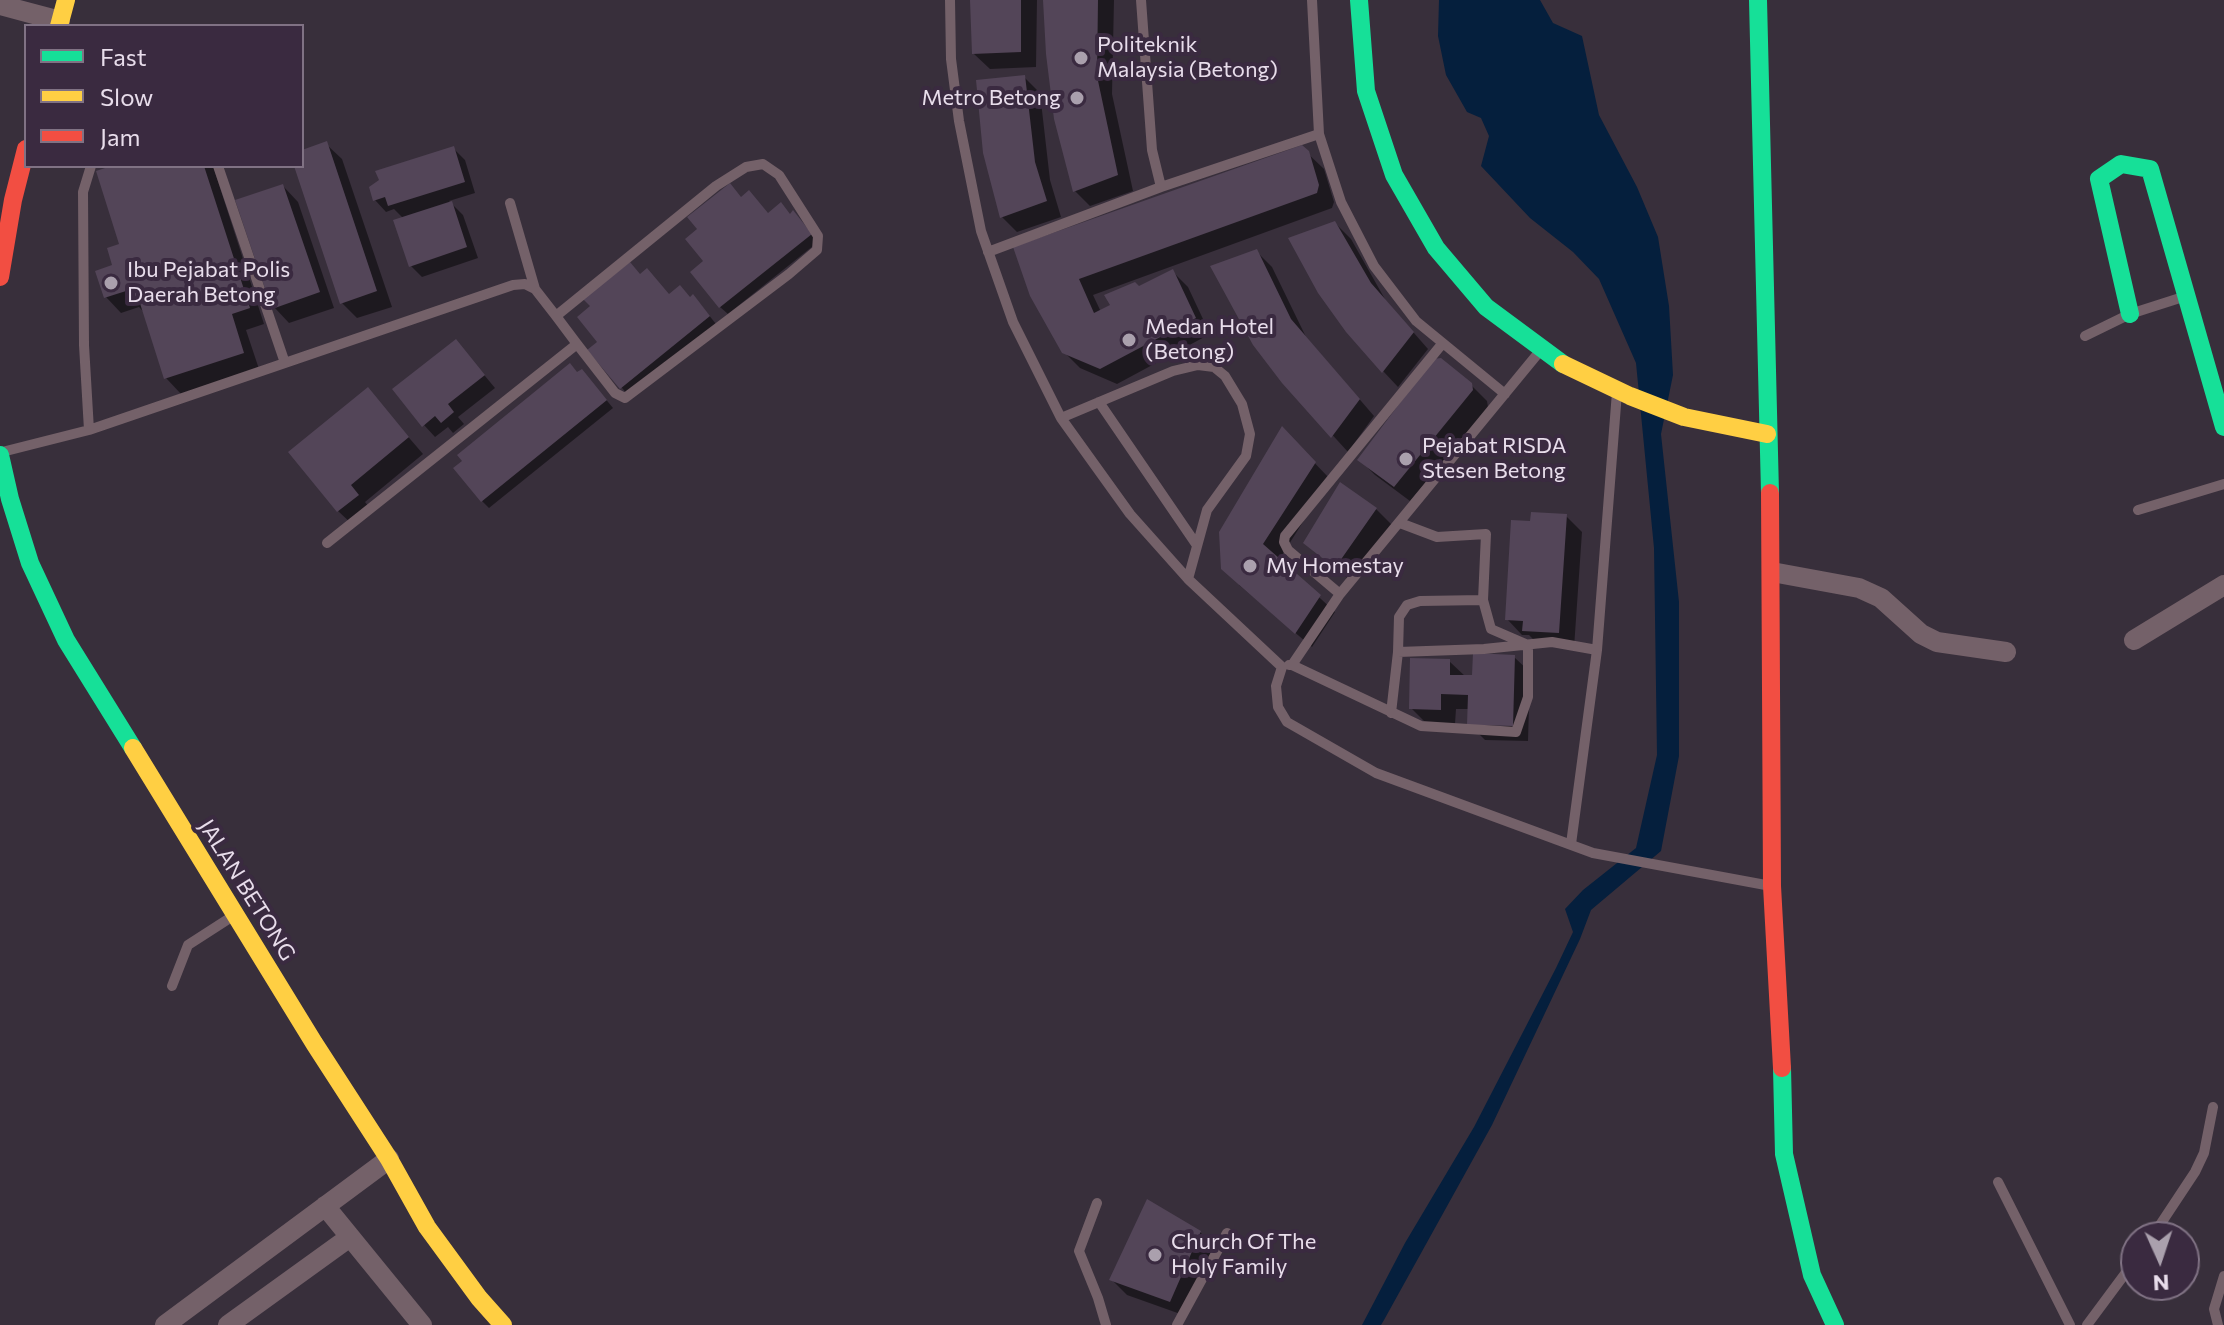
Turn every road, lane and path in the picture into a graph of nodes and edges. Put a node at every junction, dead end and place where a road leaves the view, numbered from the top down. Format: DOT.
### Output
graph roads {
  1 [pos="66,0"];
  2 [pos="950,0"];
  3 [pos="1141,0"];
  4 [pos="1312,0"];
  5 [pos="1359,0"];
  6 [pos="1758,0"];
  7 [pos="0,5"];
  8 [pos="59,24"];
  9 [pos="1319,134"];
  10 [pos="24,157"];
  11 [pos="90,168"];
  12 [pos="219,168"];
  13 [pos="1161,187"];
  14 [pos="510,203"];
  15 [pos="988,252"];
  16 [pos="0,276"];
  17 [pos="535,289"];
  18 [pos="2185,297"];
  19 [pos="2130,314"];
  20 [pos="556,316"];
  21 [pos="2085,336"];
  22 [pos="577,344"];
  23 [pos="1442,344"];
  24 [pos="1542,349"];
  25 [pos="285,363"];
  26 [pos="1624,393"];
  27 [pos="1505,394"];
  28 [pos="1099,402"];
  29 [pos="1061,418"];
  30 [pos="2224,427"];
  31 [pos="89,430"];
  32 [pos="1767,434"];
  33 [pos="0,454"];
  34 [pos="2224,484"];
  35 [pos="2138,510"];
  36 [pos="1400,523"];
  37 [pos="327,543"];
  38 [pos="1196,544"];
  39 [pos="1772,572"];
  40 [pos="1188,579"];
  41 [pos="2224,585"];
  42 [pos="1340,594"];
  43 [pos="1483,600"];
  44 [pos="2134,640"];
  45 [pos="1528,645"];
  46 [pos="1597,650"];
  47 [pos="1398,652"];
  48 [pos="2006,652"];
  49 [pos="1287,666"];
  50 [pos="1391,713"];
  51 [pos="1571,844"];
  52 [pos="1772,886"];
  53 [pos="236,915"];
  54 [pos="172,986"];
  55 [pos="2213,1107"];
  56 [pos="389,1159"];
  57 [pos="1998,1182"];
  58 [pos="1097,1203"];
  59 [pos="325,1206"];
  60 [pos="2163,1221"];
  61 [pos="1227,1233"];
  62 [pos="350,1237"];
  63 [pos="2224,1276"];
  64 [pos="2120,1281"];
  65 [pos="165,1325"];
  66 [pos="228,1325"];
  67 [pos="422,1325"];
  68 [pos="503,1325"];
  69 [pos="1106,1325"];
  70 [pos="1177,1325"];
  71 [pos="1835,1325"];
  72 [pos="2070,1325"];
  73 [pos="2087,1325"];
  74 [pos="2218,1325"];
  1 -- 8 [label="street"];
  2 -- 15 [label="lane"];
  3 -- 13 [label="lane"];
  4 -- 9 [label="lane"];
  5 -- 24 [label="street"];
  6 -- 32 [label="street"];
  7 -- 8 [label="street"];
  9 -- 13 [label="lane"];
  9 -- 23 [label="lane"];
  10 -- 16 [label="street"];
  11 -- 31 [label="lane"];
  12 -- 25 [label="lane"];
  13 -- 15 [label="lane"];
  14 -- 17 [label="lane"];
  15 -- 29 [label="lane"];
  17 -- 20 [label="lane"];
  17 -- 25 [label="lane"];
  18 -- 19 [label="lane"];
  18 -- 19 [label="street"];
  18 -- 30 [label="street"];
  19 -- 21 [label="lane"];
  20 -- 22 [label="lane"];
  20 -- 22 [label="lane"];
  22 -- 37 [label="lane"];
  23 -- 27 [label="lane"];
  23 -- 42 [label="lane"];
  24 -- 26 [label="street"];
  24 -- 27 [label="lane"];
  25 -- 31 [label="lane"];
  26 -- 32 [label="street"];
  26 -- 46 [label="lane"];
  27 -- 36 [label="lane"];
  28 -- 29 [label="lane"];
  28 -- 38 [label="lane"];
  28 -- 38 [label="lane"];
  29 -- 40 [label="lane"];
  31 -- 33 [label="lane"];
  32 -- 39 [label="street"];
  33 -- 53 [label="street, JALAN BETONG"];
  34 -- 35 [label="lane"];
  36 -- 42 [label="lane"];
  36 -- 43 [label="lane"];
  38 -- 40 [label="lane"];
  39 -- 48 [label="street"];
  39 -- 52 [label="street"];
  40 -- 49 [label="lane"];
  41 -- 44 [label="street"];
  42 -- 49 [label="lane"];
  43 -- 45 [label="lane"];
  43 -- 47 [label="lane"];
  45 -- 46 [label="lane"];
  45 -- 47 [label="lane"];
  45 -- 50 [label="lane"];
  46 -- 51 [label="lane"];
  47 -- 50 [label="lane"];
  49 -- 50 [label="lane"];
  49 -- 51 [label="lane"];
  51 -- 52 [label="lane"];
  52 -- 71 [label="street"];
  53 -- 54 [label="lane"];
  53 -- 56 [label="street, JALAN BETONG"];
  55 -- 60 [label="lane"];
  56 -- 59 [label="street"];
  56 -- 68 [label="street, JALAN BETONG"];
  57 -- 72 [label="lane"];
  58 -- 69 [label="lane"];
  59 -- 62 [label="street"];
  59 -- 65 [label="street"];
  61 -- 70 [label="lane"];
  62 -- 66 [label="street"];
  62 -- 67 [label="street"];
  63 -- 74 [label="lane"];
  64 -- 73 [label="lane"];
}
